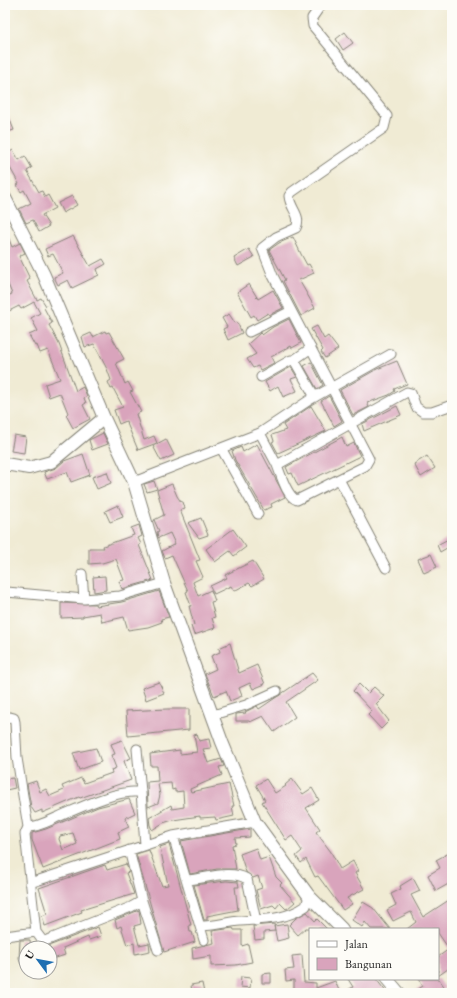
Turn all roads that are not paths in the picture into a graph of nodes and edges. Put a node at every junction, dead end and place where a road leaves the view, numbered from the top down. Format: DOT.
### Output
graph roads {
  1 [pos="321,5"];
  2 [pos="5,198"];
  3 [pos="291,311"];
  4 [pos="249,332"];
  5 [pos="311,348"];
  6 [pos="391,354"];
  7 [pos="294,360"];
  8 [pos="262,377"];
  9 [pos="332,388"];
  10 [pos="315,397"];
  11 [pos="452,405"];
  12 [pos="104,418"];
  13 [pos="351,424"];
  14 [pos="260,433"];
  15 [pos="221,448"];
  16 [pos="5,464"];
  17 [pos="277,465"];
  18 [pos="340,478"];
  19 [pos="134,482"];
  20 [pos="258,514"];
  21 [pos="386,568"];
  22 [pos="82,574"];
  23 [pos="164,583"];
  24 [pos="7,592"];
  25 [pos="84,599"];
  26 [pos="277,691"];
  27 [pos="213,715"];
  28 [pos="5,718"];
  29 [pos="137,748"];
  30 [pos="141,792"];
  31 [pos="255,822"];
  32 [pos="28,827"];
  33 [pos="173,836"];
  34 [pos="145,845"];
  35 [pos="129,850"];
  36 [pos="187,880"];
  37 [pos="30,883"];
  38 [pos="309,896"];
  39 [pos="142,901"];
  40 [pos="256,921"];
  41 [pos="200,926"];
  42 [pos="341,928"];
  43 [pos="36,932"];
  44 [pos="5,936"];
  45 [pos="204,940"];
  46 [pos="158,950"];
  47 [pos="388,980"];
  48 [pos="399,993"];
  1 -- 3 [label="street"];
  2 -- 12 [label="street"];
  3 -- 4 [label="street"];
  3 -- 5 [label="street"];
  5 -- 7 [label="street"];
  5 -- 9 [label="street"];
  6 -- 9 [label="street"];
  7 -- 8 [label="street"];
  7 -- 10 [label="street"];
  9 -- 10 [label="street"];
  9 -- 13 [label="street"];
  10 -- 14 [label="street"];
  11 -- 13 [label="street"];
  12 -- 16 [label="street"];
  12 -- 19 [label="street"];
  13 -- 17 [label="street"];
  13 -- 18 [label="street"];
  14 -- 15 [label="street"];
  14 -- 17 [label="street"];
  15 -- 19 [label="street"];
  15 -- 20 [label="street"];
  17 -- 18 [label="street"];
  18 -- 21 [label="street"];
  19 -- 23 [label="street"];
  22 -- 25 [label="street"];
  23 -- 25 [label="street"];
  23 -- 27 [label="street"];
  24 -- 25 [label="street"];
  26 -- 27 [label="street"];
  27 -- 31 [label="street"];
  28 -- 32 [label="street"];
  29 -- 30 [label="street"];
  30 -- 32 [label="street"];
  30 -- 34 [label="street"];
  31 -- 33 [label="street"];
  31 -- 38 [label="street"];
  32 -- 37 [label="street"];
  33 -- 34 [label="street"];
  33 -- 36 [label="street"];
  34 -- 35 [label="street"];
  35 -- 37 [label="street"];
  35 -- 39 [label="street"];
  36 -- 40 [label="street"];
  36 -- 41 [label="street"];
  37 -- 43 [label="street"];
  38 -- 40 [label="street"];
  38 -- 42 [label="street"];
  39 -- 43 [label="street"];
  39 -- 46 [label="street"];
  40 -- 41 [label="street"];
  41 -- 45 [label="street"];
  43 -- 44 [label="street"];
  47 -- 48 [label="street"];
}
